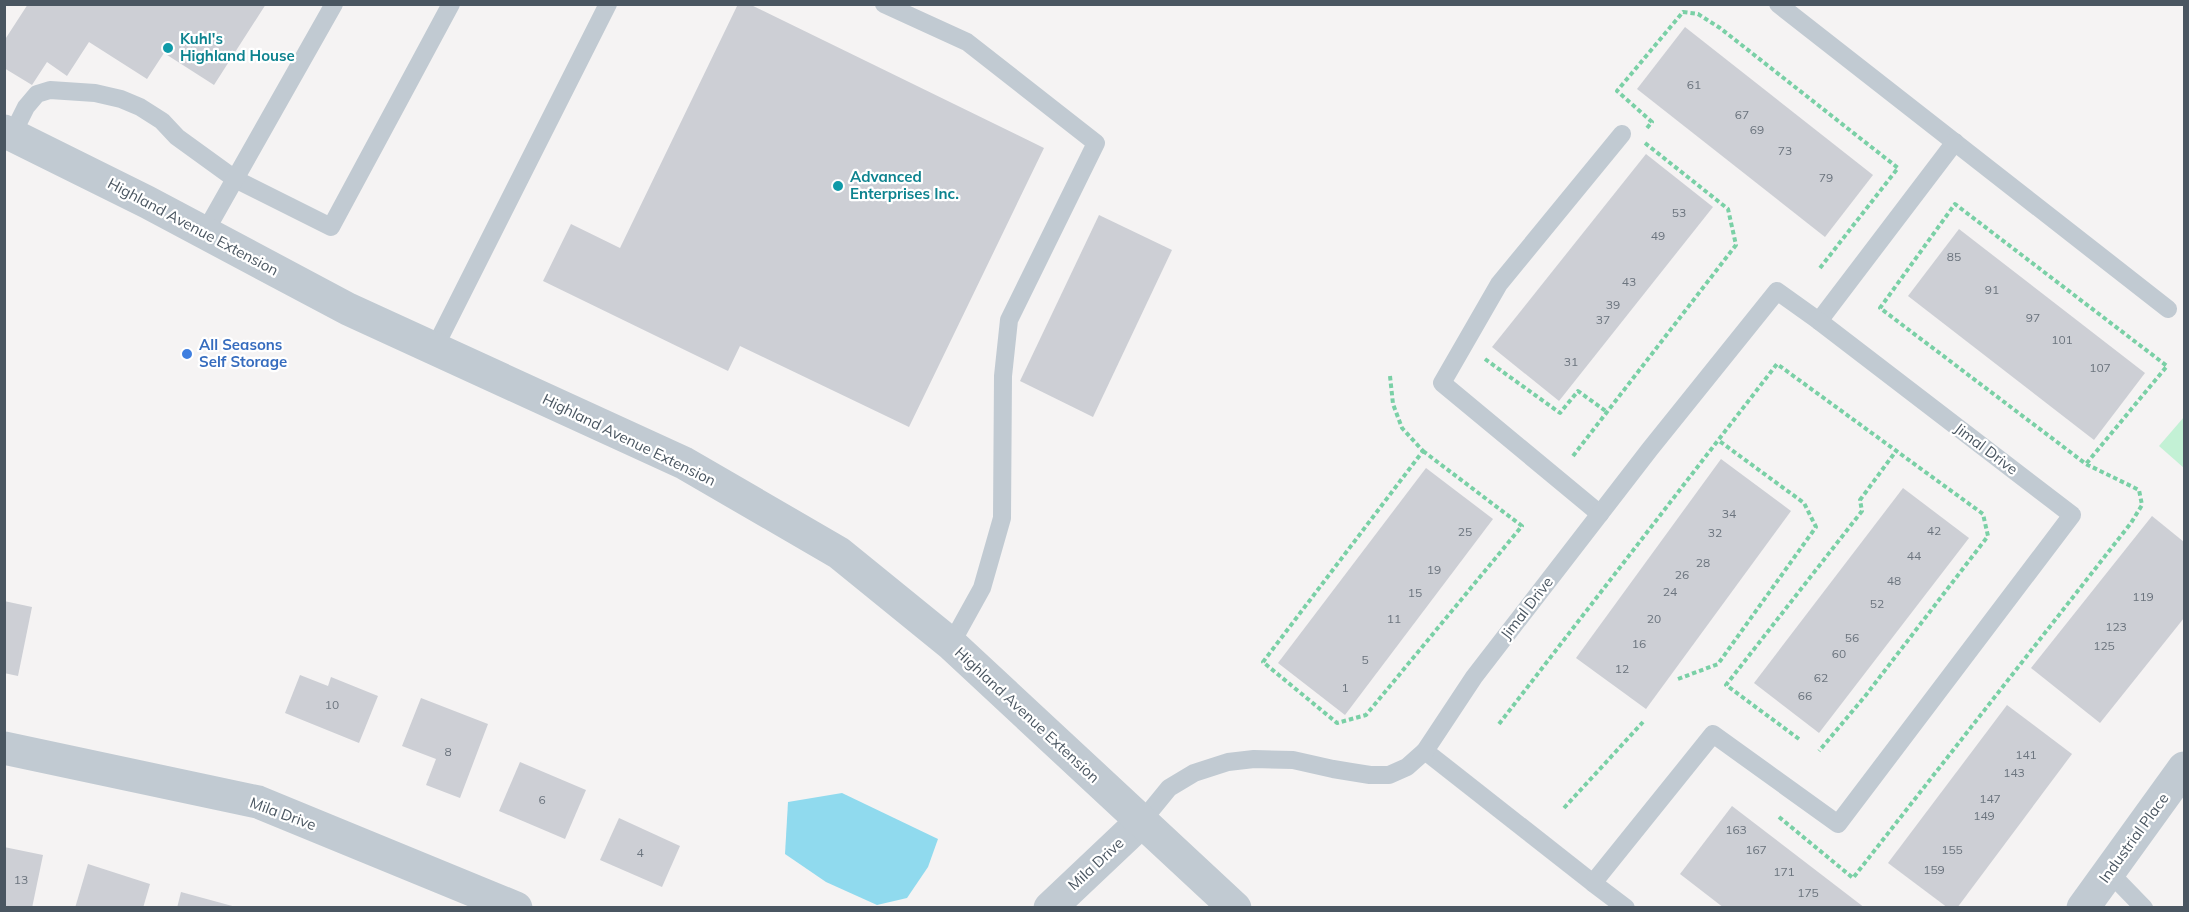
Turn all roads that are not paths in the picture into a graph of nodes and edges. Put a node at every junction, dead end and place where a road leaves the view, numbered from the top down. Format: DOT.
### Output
graph roads {
  1 [pos="334,4"];
  2 [pos="451,4"];
  3 [pos="608,4"];
  4 [pos="884,4"];
  5 [pos="1778,4"];
  6 [pos="8,133"];
  7 [pos="1630,136"];
  8 [pos="1955,142"];
  9 [pos="235,179"];
  10 [pos="205,232"];
  11 [pos="2168,309"];
  12 [pos="1819,321"];
  13 [pos="434,349"];
  14 [pos="1600,514"];
  15 [pos="951,644"];
  16 [pos="4,748"];
  17 [pos="1425,751"];
  18 [pos="2184,768"];
  19 [pos="1142,821"];
  20 [pos="2110,873"];
  21 [pos="1593,882"];
  22 [pos="516,908"];
  23 [pos="1050,908"];
  24 [pos="1235,908"];
  25 [pos="1626,908"];
  26 [pos="2083,908"];
  27 [pos="2144,908"];
  1 -- 9 [label="lane"];
  2 -- 9 [label="lane"];
  3 -- 13 [label="lane"];
  4 -- 15 [label="lane"];
  5 -- 8 [label="lane"];
  6 -- 9 [label="lane"];
  6 -- 10 [label="street, Highland Avenue Extension"];
  7 -- 14 [label="lane"];
  8 -- 11 [label="lane"];
  8 -- 12 [label="lane"];
  9 -- 10 [label="lane"];
  10 -- 13 [label="street, Highland Avenue Extension"];
  12 -- 14 [label="lane, Jimal Drive"];
  12 -- 21 [label="lane, Jimal Drive"];
  13 -- 15 [label="street, Highland Avenue Extension"];
  14 -- 17 [label="lane, Jimal Drive"];
  15 -- 19 [label="street, Highland Avenue Extension"];
  16 -- 22 [label="street, Mila Drive"];
  17 -- 19 [label="lane, Jimal Drive"];
  17 -- 21 [label="lane"];
  18 -- 20 [label="street, Industrial Place"];
  19 -- 23 [label="street, Mila Drive"];
  19 -- 24 [label="street, Highland Avenue Extension"];
  20 -- 26 [label="street, Industrial Place"];
  20 -- 27 [label="lane"];
  21 -- 25 [label="lane"];
}
